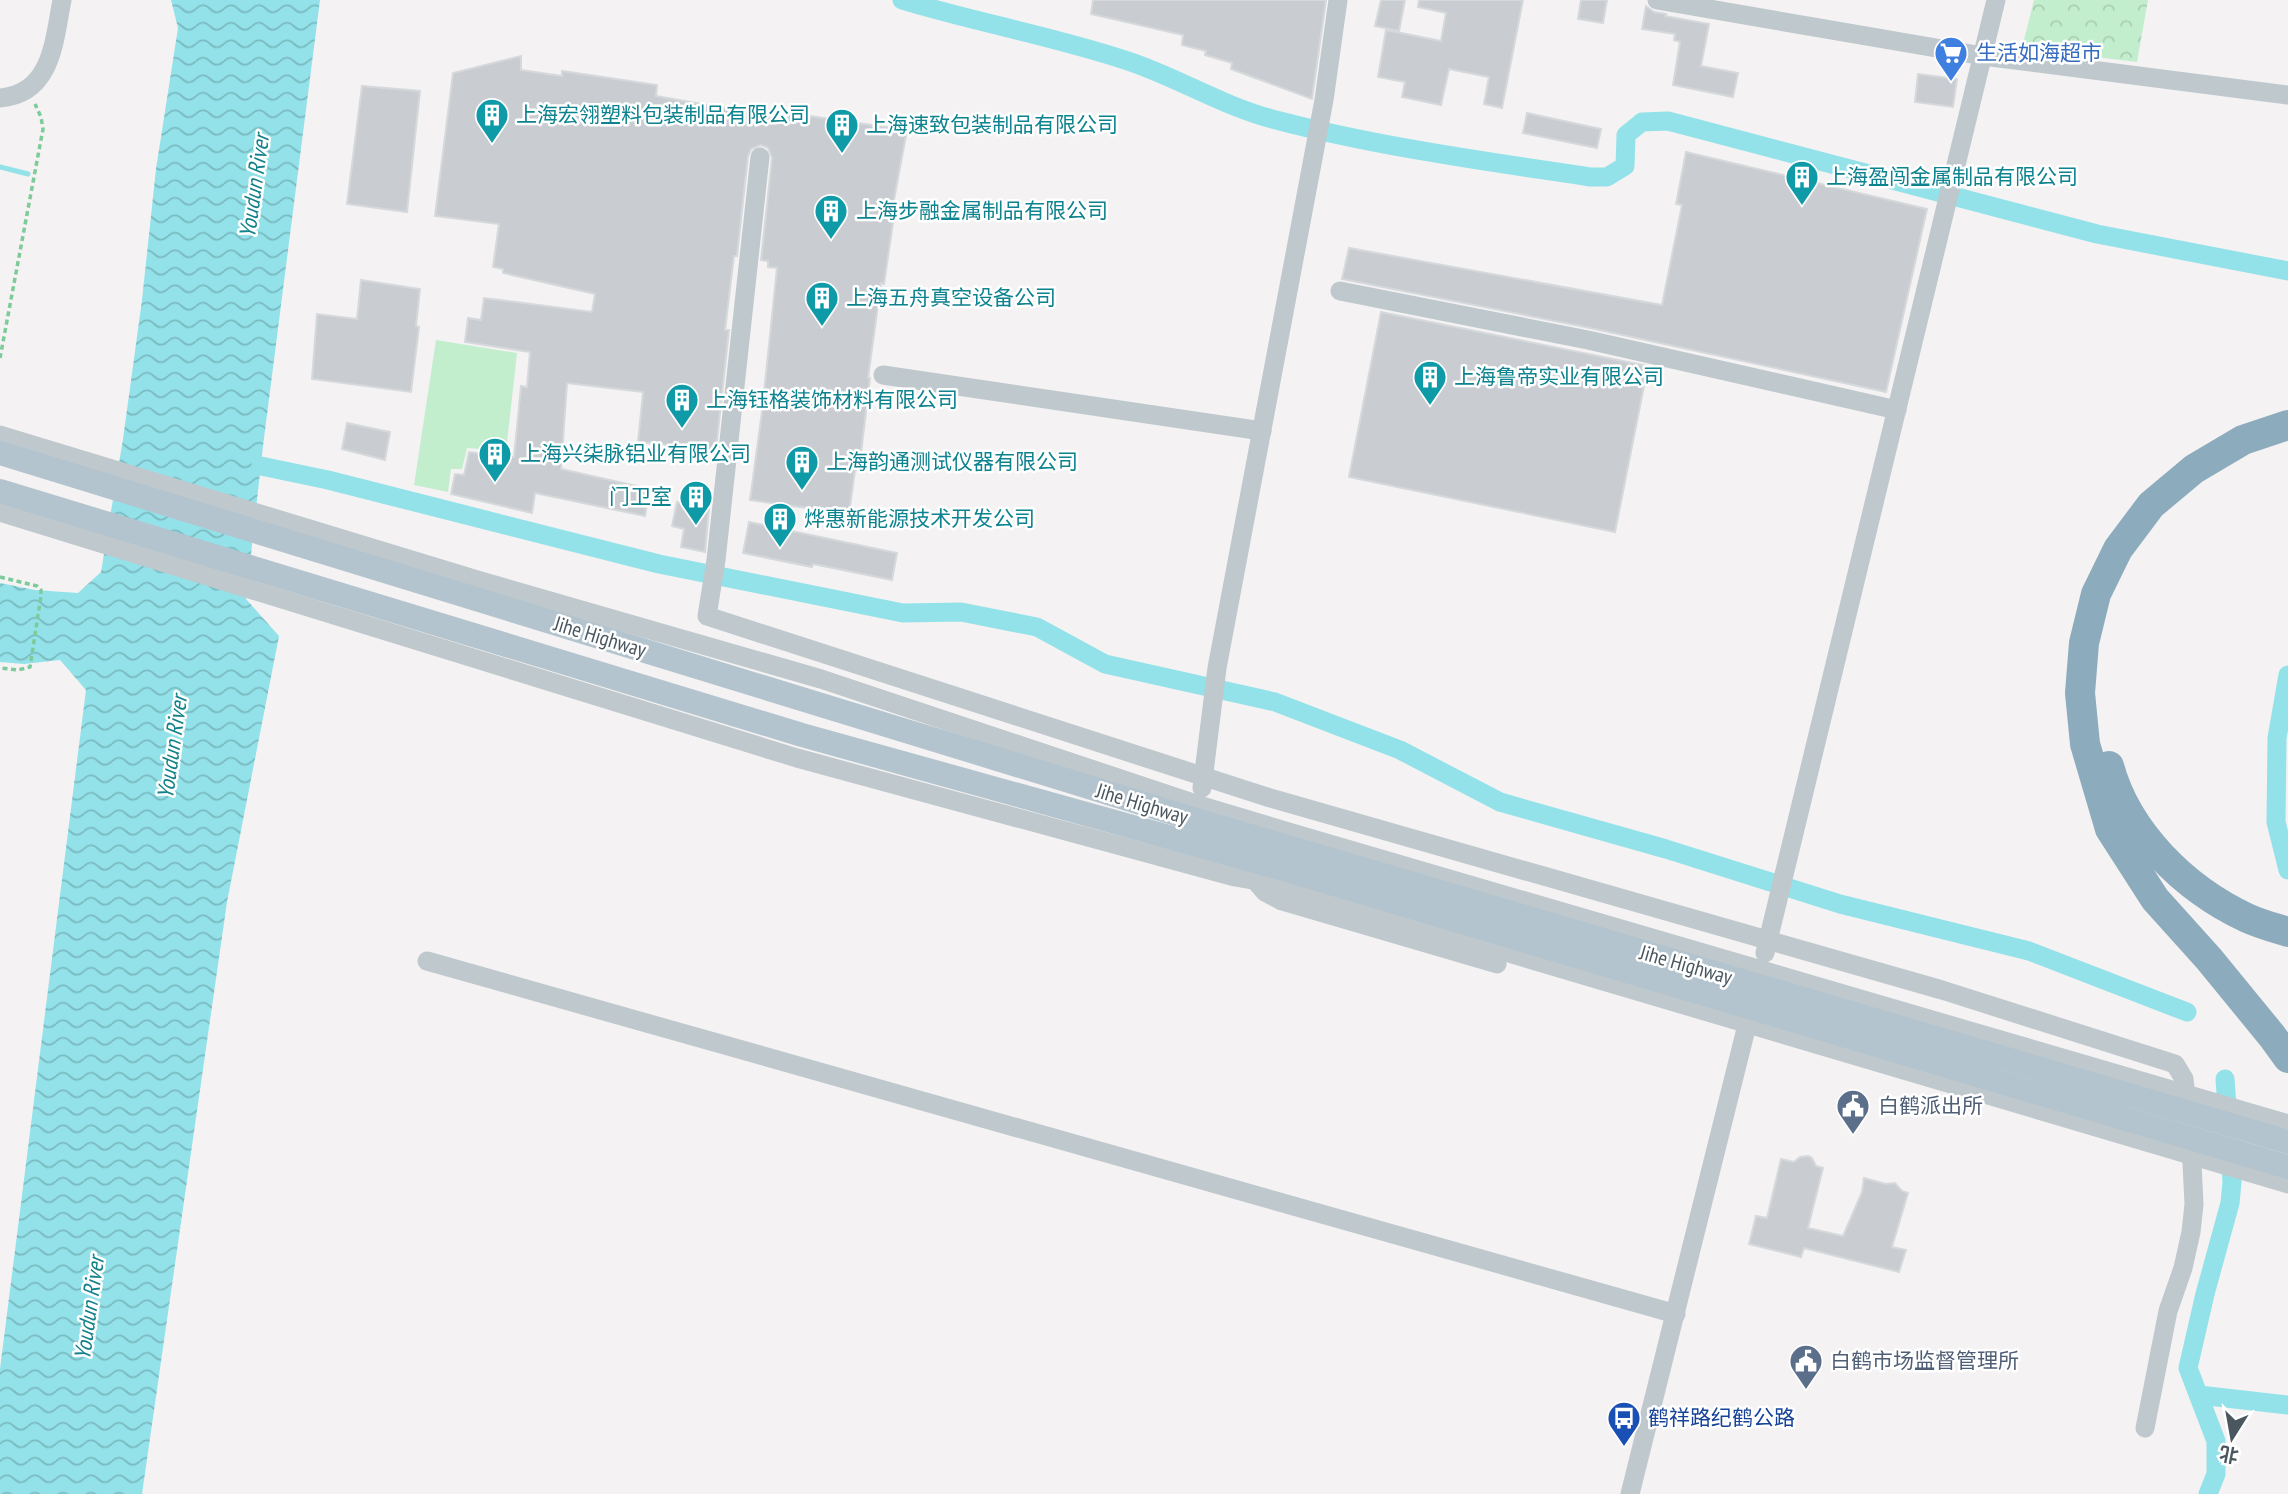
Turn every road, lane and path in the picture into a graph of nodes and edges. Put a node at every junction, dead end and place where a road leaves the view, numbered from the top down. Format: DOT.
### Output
graph roads {
  1 [pos="62,0"];
  2 [pos="1338,0"];
  3 [pos="1657,0"];
  4 [pos="1996,0"];
  5 [pos="1983,56"];
  6 [pos="28,91"];
  7 [pos="2288,95"];
  8 [pos="0,98"];
  9 [pos="760,157"];
  10 [pos="1340,291"];
  11 [pos="0,359"];
  12 [pos="883,375"];
  13 [pos="1897,411"];
  14 [pos="2288,425"];
  15 [pos="1262,431"];
  16 [pos="0,435"];
  17 [pos="2288,442"];
  18 [pos="0,453"];
  19 [pos="0,491"];
  20 [pos="0,512"];
  21 [pos="0,577"];
  22 [pos="0,668"];
  23 [pos="817,690"];
  24 [pos="800,746"];
  25 [pos="1204,777"];
  26 [pos="1197,812"];
  27 [pos="1283,858"];
  28 [pos="1255,880"];
  29 [pos="1648,907"];
  30 [pos="2288,932"];
  31 [pos="1768,942"];
  32 [pos="427,961"];
  33 [pos="2288,1058"];
  34 [pos="2288,1124"];
  35 [pos="2288,1142"];
  36 [pos="2288,1167"];
  37 [pos="2288,1184"];
  38 [pos="1676,1314"];
  39 [pos="2145,1428"];
  40 [pos="1630,1494"];
  1 -- 6 [label="street"];
  2 -- 15 [label="street"];
  3 -- 5 [label="street"];
  4 -- 5 [label="street"];
  5 -- 7 [label="street"];
  5 -- 13 [label="street"];
  6 -- 8 [label="street"];
  6 -- 11 [label="path"];
  9 -- 25 [label="street"];
  10 -- 13 [label="street"];
  12 -- 15 [label="street"];
  13 -- 31 [label="street"];
  14 -- 33 [label="highway"];
  15 -- 25 [label="street"];
  16 -- 23 [label="street"];
  17 -- 30 [label="highway"];
  18 -- 23 [label="main road, Jihe Highway"];
  19 -- 24 [label="main road, Jihe Highway"];
  20 -- 24 [label="street"];
  21 -- 22 [label="path"];
  23 -- 26 [label="main road, Jihe Highway"];
  24 -- 27 [label="main road, Jihe Highway"];
  24 -- 28 [label="street"];
  25 -- 26 [label="street"];
  25 -- 29 [label="street"];
  26 -- 27 [label="main road, Jihe Highway"];
  27 -- 28 [label="street"];
  27 -- 34 [label="street"];
  27 -- 35 [label="main road, Jihe Highway"];
  27 -- 36 [label="main road, Jihe Highway"];
  27 -- 37 [label="street"];
  28 -- 29 [label="street"];
  29 -- 31 [label="street"];
  31 -- 38 [label="street"];
  31 -- 39 [label="street"];
  32 -- 38 [label="street"];
  38 -- 40 [label="street"];
}
